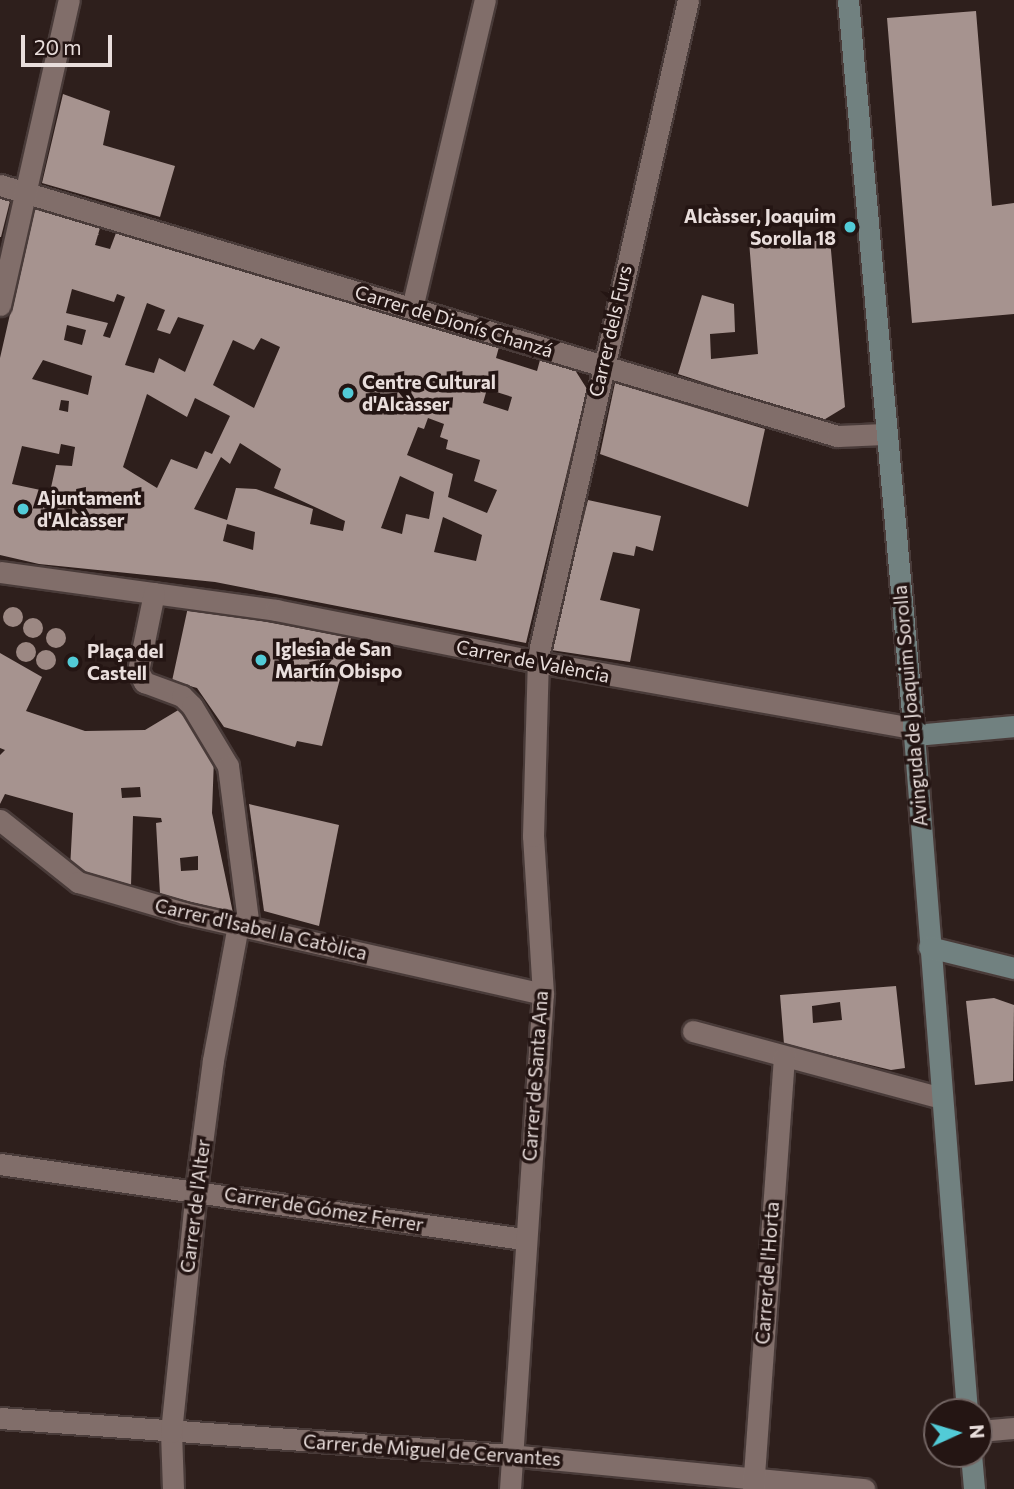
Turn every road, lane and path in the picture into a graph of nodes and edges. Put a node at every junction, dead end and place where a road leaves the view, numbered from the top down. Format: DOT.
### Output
graph roads {
  1 [pos="69,0"];
  2 [pos="485,0"];
  3 [pos="688,0"];
  4 [pos="848,0"];
  5 [pos="0,185"];
  6 [pos="24,192"];
  7 [pos="0,305"];
  8 [pos="412,308"];
  9 [pos="601,367"];
  10 [pos="885,434"];
  11 [pos="0,572"];
  12 [pos="154,593"];
  13 [pos="538,662"];
  14 [pos="1014,726"];
  15 [pos="913,731"];
  16 [pos="0,820"];
  17 [pos="244,926"];
  18 [pos="929,947"];
  19 [pos="1014,968"];
  20 [pos="543,994"];
  21 [pos="693,1031"];
  22 [pos="784,1057"];
  23 [pos="941,1098"];
  24 [pos="0,1164"];
  25 [pos="196,1189"];
  26 [pos="523,1239"];
  27 [pos="966,1398"];
  28 [pos="0,1418"];
  29 [pos="1014,1428"];
  30 [pos="993,1430"];
  31 [pos="171,1432"];
  32 [pos="509,1455"];
  33 [pos="972,1468"];
  34 [pos="752,1484"];
  35 [pos="173,1489"];
  36 [pos="510,1489"];
  37 [pos="864,1489"];
  38 [pos="974,1489"];
  1 -- 6 [label="street"];
  2 -- 8 [label="street"];
  3 -- 9 [label="street, Carrer dels Furs"];
  4 -- 10 [label="street, Avinguda de Joaquim Sorolla"];
  5 -- 6 [label="street, Carrer de Dionís Chanzá"];
  6 -- 7 [label="street"];
  6 -- 8 [label="street, Carrer de Dionís Chanzá"];
  8 -- 9 [label="street, Carrer de Dionís Chanzá"];
  9 -- 10 [label="street, Carrer de Dionís Chanzá"];
  9 -- 13 [label="street, Carrer dels Furs"];
  10 -- 15 [label="street, Avinguda de Joaquim Sorolla"];
  11 -- 12 [label="street"];
  12 -- 13 [label="street, Carrer de València"];
  12 -- 17 [label="street, Carrer de l'Alter"];
  13 -- 15 [label="street, Carrer de València"];
  13 -- 20 [label="street, Carrer de Santa Ana"];
  14 -- 15 [label="street"];
  15 -- 18 [label="street, Avinguda de Joaquim Sorolla"];
  16 -- 17 [label="street, Carrer d'Isabel la Catòlica"];
  17 -- 20 [label="street, Carrer d'Isabel la Catòlica"];
  17 -- 25 [label="street, Carrer de l'Alter"];
  18 -- 19 [label="street"];
  18 -- 23 [label="street, Avinguda de Joaquim Sorolla"];
  20 -- 26 [label="street, Carrer de Santa Ana"];
  21 -- 22 [label="street"];
  22 -- 23 [label="street"];
  22 -- 34 [label="street, Carrer de l'Horta"];
  23 -- 27 [label="street, Avinguda de Joaquim Sorolla"];
  24 -- 25 [label="street, Carrer de Gómez Ferrer"];
  25 -- 26 [label="street, Carrer de Gómez Ferrer"];
  25 -- 31 [label="street, Carrer de l'Alter"];
  26 -- 32 [label="street, Carrer de Santa Ana"];
  28 -- 31 [label="street, Carrer de Miguel de Cervantes"];
  29 -- 30 [label="street"];
  31 -- 32 [label="street, Carrer de Miguel de Cervantes"];
  31 -- 35 [label="street, Carrer de l'Alter"];
  32 -- 34 [label="street, Carrer de Miguel de Cervantes"];
  32 -- 36 [label="street, Carrer de Santa Ana"];
  33 -- 38 [label="street"];
  34 -- 37 [label="street, Carrer de Miguel de Cervantes"];
}
